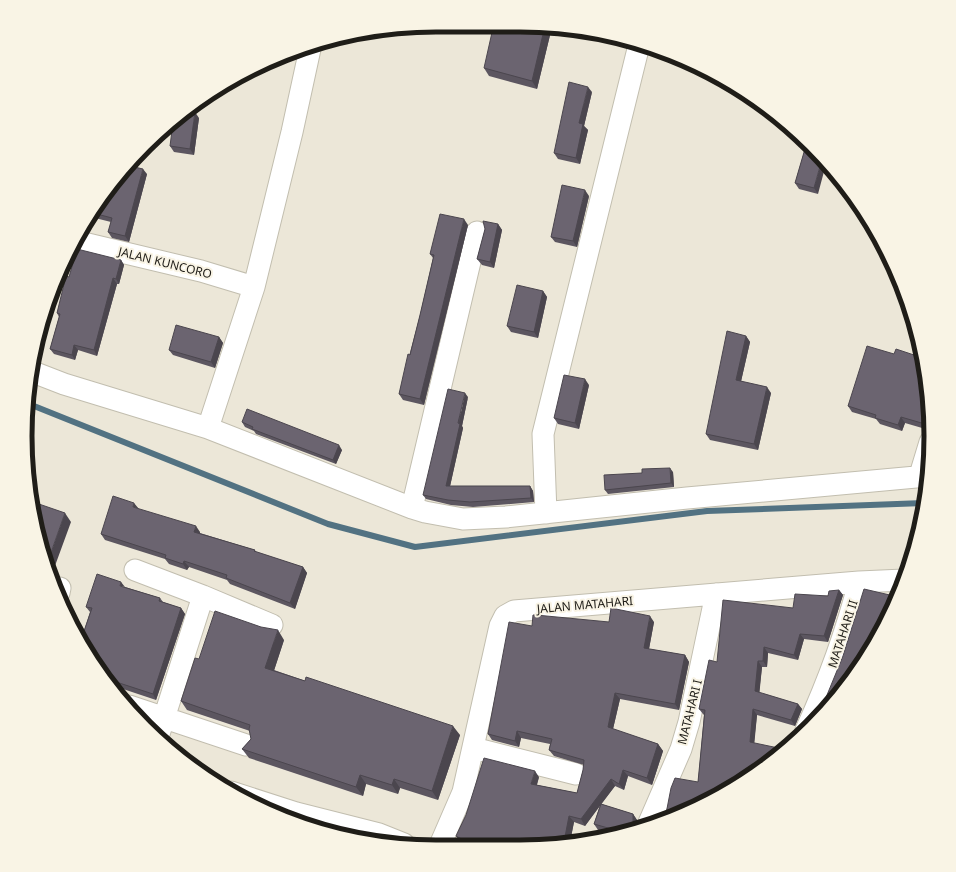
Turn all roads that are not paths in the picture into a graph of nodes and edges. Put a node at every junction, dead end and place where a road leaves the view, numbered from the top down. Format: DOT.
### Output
graph roads {
  1 [pos="638,50"];
  2 [pos="309,52"];
  3 [pos="476,232"];
  4 [pos="82,243"];
  5 [pos="254,287"];
  6 [pos="37,373"];
  7 [pos="208,428"];
  8 [pos="922,476"];
  9 [pos="412,508"];
  10 [pos="546,513"];
  11 [pos="135,570"];
  12 [pos="897,580"];
  13 [pos="859,582"];
  14 [pos="716,594"];
  15 [pos="203,596"];
  16 [pos="272,625"];
  17 [pos="812,715"];
  18 [pos="146,718"];
  19 [pos="161,728"];
  20 [pos="246,744"];
  21 [pos="473,748"];
  22 [pos="576,774"];
  23 [pos="275,806"];
  24 [pos="651,819"];
  25 [pos="361,833"];
  26 [pos="442,840"];
  1 -- 10 [label="street"];
  2 -- 5 [label="street"];
  3 -- 9 [label="street"];
  4 -- 5 [label="street, JALAN KUNCORO"];
  5 -- 7 [label="street"];
  6 -- 7 [label="street"];
  7 -- 9 [label="street"];
  8 -- 10 [label="street"];
  9 -- 10 [label="street"];
  11 -- 15 [label="street"];
  12 -- 13 [label="street, JALAN MATAHARI"];
  13 -- 14 [label="street, JALAN MATAHARI"];
  13 -- 17 [label="street, MATAHARI II"];
  14 -- 21 [label="street, JALAN MATAHARI"];
  14 -- 24 [label="street, MATAHARI I"];
  15 -- 16 [label="street"];
  15 -- 19 [label="street"];
  18 -- 19 [label="street"];
  19 -- 20 [label="street"];
  21 -- 22 [label="street"];
  21 -- 26 [label="street, JALAN MATAHARI"];
  23 -- 25 [label="street"];
}
